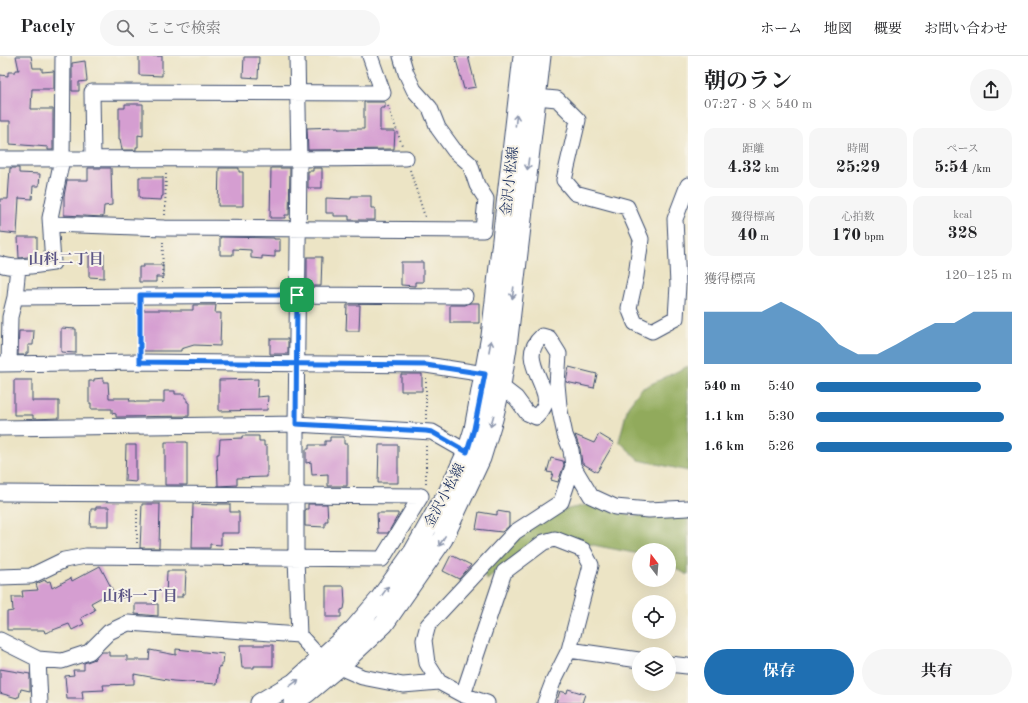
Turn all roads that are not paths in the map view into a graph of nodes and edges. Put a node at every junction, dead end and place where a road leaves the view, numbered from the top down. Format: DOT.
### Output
graph roads {
  1 [pos="63,56"];
  2 [pos="297,56"];
  3 [pos="370,56"];
  4 [pos="401,56"];
  5 [pos="523,56"];
  6 [pos="541,56"];
  7 [pos="297,92"];
  8 [pos="536,97"];
  9 [pos="93,158"];
  10 [pos="406,158"];
  11 [pos="0,159"];
  12 [pos="62,159"];
  13 [pos="299,160"];
  14 [pos="688,185"];
  15 [pos="51,224"];
  16 [pos="298,229"];
  17 [pos="0,264"];
  18 [pos="18,267"];
  19 [pos="297,295"];
  20 [pos="464,296"];
  21 [pos="15,297"];
  22 [pos="296,363"];
  23 [pos="5,364"];
  24 [pos="485,374"];
  25 [pos="501,385"];
  26 [pos="296,424"];
  27 [pos="0,428"];
  28 [pos="467,452"];
  29 [pos="573,466"];
  30 [pos="0,493"];
  31 [pos="296,495"];
  32 [pos="688,508"];
  33 [pos="296,558"];
  34 [pos="0,577"];
  35 [pos="299,634"];
  36 [pos="0,640"];
  37 [pos="569,650"];
  38 [pos="38,659"];
  39 [pos="321,659"];
  40 [pos="632,659"];
  41 [pos="676,665"];
  42 [pos="687,666"];
  43 [pos="338,667"];
  44 [pos="439,682"];
  45 [pos="463,695"];
  46 [pos="40,703"];
  47 [pos="260,703"];
  48 [pos="293,703"];
  49 [pos="487,703"];
  50 [pos="545,703"];
  1 -- 12 [label="street"];
  2 -- 7 [label="street"];
  3 -- 7 [label="street"];
  4 -- 16 [label="street"];
  24 -- 5 [label="main road, 金沢小松線, one-way"];
  6 -- 8 [label="main road, 金沢小松線"];
  7 -- 9 [label="street"];
  7 -- 13 [label="street"];
  8 -- 14 [label="street"];
  8 -- 25 [label="main road, 金沢小松線, one-way"];
  9 -- 12 [label="street"];
  9 -- 13 [label="street"];
  10 -- 13 [label="street"];
  11 -- 12 [label="street"];
  12 -- 15 [label="street"];
  13 -- 16 [label="street"];
  15 -- 16 [label="street"];
  15 -- 18 [label="street"];
  16 -- 19 [label="street"];
  17 -- 18 [label="street"];
  18 -- 21 [label="street"];
  19 -- 20 [label="street"];
  19 -- 21 [label="street"];
  19 -- 22 [label="street"];
  21 -- 23 [label="street"];
  22 -- 23 [label="street"];
  22 -- 24 [label="street"];
  22 -- 26 [label="street"];
  24 -- 25 [label="street"];
  24 -- 28 [label="main road, 金沢小松線"];
  25 -- 29 [label="street"];
  25 -- 43 [label="main road, 金沢小松線, one-way"];
  26 -- 27 [label="street"];
  26 -- 28 [label="street"];
  26 -- 31 [label="street"];
  39 -- 28 [label="main road, 金沢小松線, one-way"];
  29 -- 32 [label="street"];
  29 -- 44 [label="street"];
  30 -- 31 [label="street"];
  31 -- 33 [label="street"];
  31 -- 33 [label="street"];
  33 -- 34 [label="street"];
  33 -- 35 [label="street"];
  35 -- 38 [label="street"];
  35 -- 39 [label="street"];
  36 -- 38 [label="street"];
  37 -- 40 [label="street"];
  37 -- 45 [label="street"];
  37 -- 50 [label="street"];
  38 -- 46 [label="street"];
  39 -- 43 [label="street"];
  47 -- 39 [label="main road, 金沢小松線, one-way"];
  41 -- 42 [label="street"];
  43 -- 44 [label="street"];
  43 -- 48 [label="main road, 金沢小松線"];
  44 -- 45 [label="street"];
  45 -- 49 [label="street"];
}
